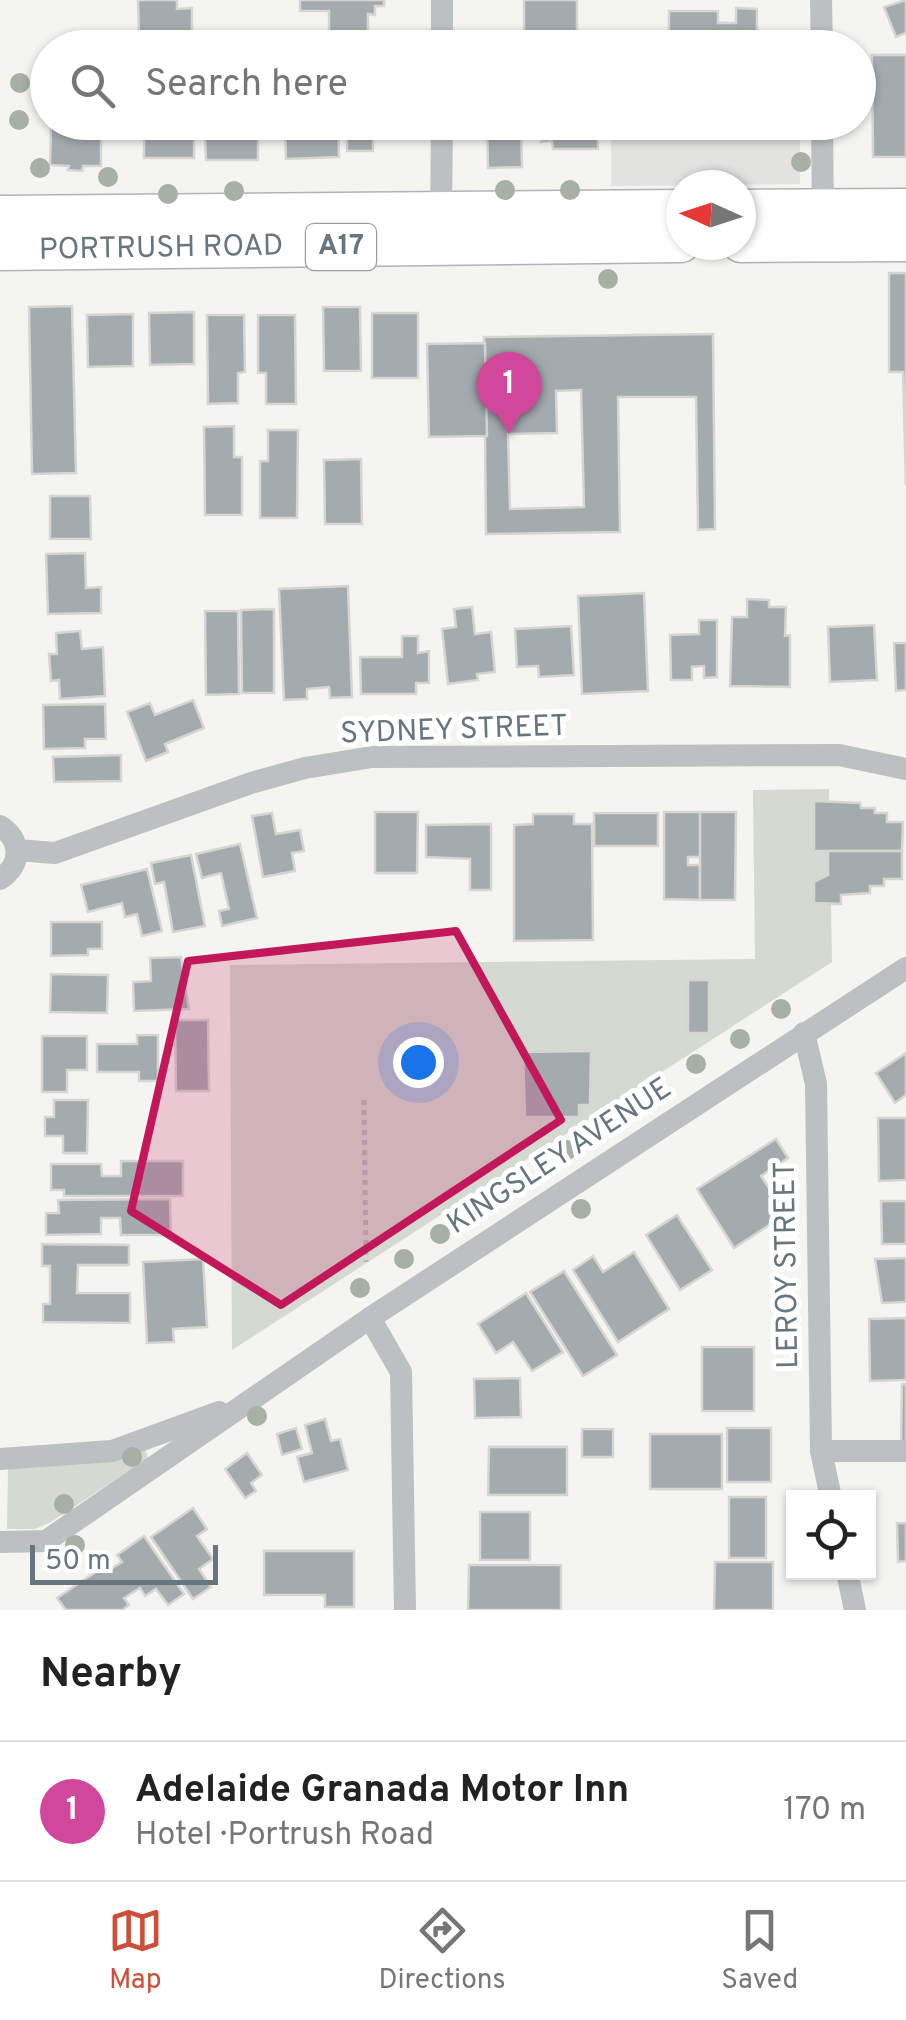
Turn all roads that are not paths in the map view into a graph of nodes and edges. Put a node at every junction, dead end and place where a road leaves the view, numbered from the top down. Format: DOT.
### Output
graph roads {
  1 [pos="442,0"];
  2 [pos="822,0"];
  3 [pos="442,30"];
  4 [pos="822,30"];
  5 [pos="442,140"];
  6 [pos="822,140"];
  7 [pos="906,208"];
  8 [pos="666,211"];
  9 [pos="756,212"];
  10 [pos="0,215"];
  11 [pos="823,225"];
  12 [pos="441,229"];
  13 [pos="756,240"];
  14 [pos="666,242"];
  15 [pos="906,242"];
  16 [pos="0,251"];
  17 [pos="906,769"];
  18 [pos="0,826"];
  19 [pos="17,850"];
  20 [pos="0,879"];
  21 [pos="906,968"];
  22 [pos="804,1033"];
  23 [pos="370,1318"];
  24 [pos="250,1400"];
  25 [pos="820,1451"];
  26 [pos="906,1452"];
  27 [pos="0,1459"];
  28 [pos="829,1490"];
  29 [pos="0,1542"];
  30 [pos="849,1580"];
  31 [pos="404,1610"];
  32 [pos="855,1610"];
  1 -- 3 [label="street"];
  2 -- 4 [label="street"];
  5 -- 12 [label="street"];
  6 -- 11 [label="street"];
  7 -- 11 [label="highway"];
  8 -- 12 [label="highway, PORTRUSH ROAD / A17"];
  9 -- 11 [label="highway"];
  10 -- 12 [label="highway, PORTRUSH ROAD / A17"];
  11 -- 13 [label="highway"];
  11 -- 15 [label="highway"];
  12 -- 14 [label="highway, PORTRUSH ROAD / A17"];
  12 -- 16 [label="highway, PORTRUSH ROAD / A17"];
  17 -- 19 [label="street, SYDNEY STREET"];
  18 -- 19 [label="street"];
  19 -- 20 [label="street"];
  21 -- 22 [label="street, KINGSLEY AVENUE"];
  22 -- 23 [label="street, KINGSLEY AVENUE"];
  22 -- 25 [label="street, LEROY STREET"];
  23 -- 24 [label="street, KINGSLEY AVENUE"];
  23 -- 31 [label="street"];
  24 -- 27 [label="street, KINGSLEY AVENUE"];
  24 -- 29 [label="street, KINGSLEY AVENUE"];
  25 -- 26 [label="street"];
  25 -- 28 [label="street, LEROY STREET"];
  30 -- 32 [label="street"];
}
